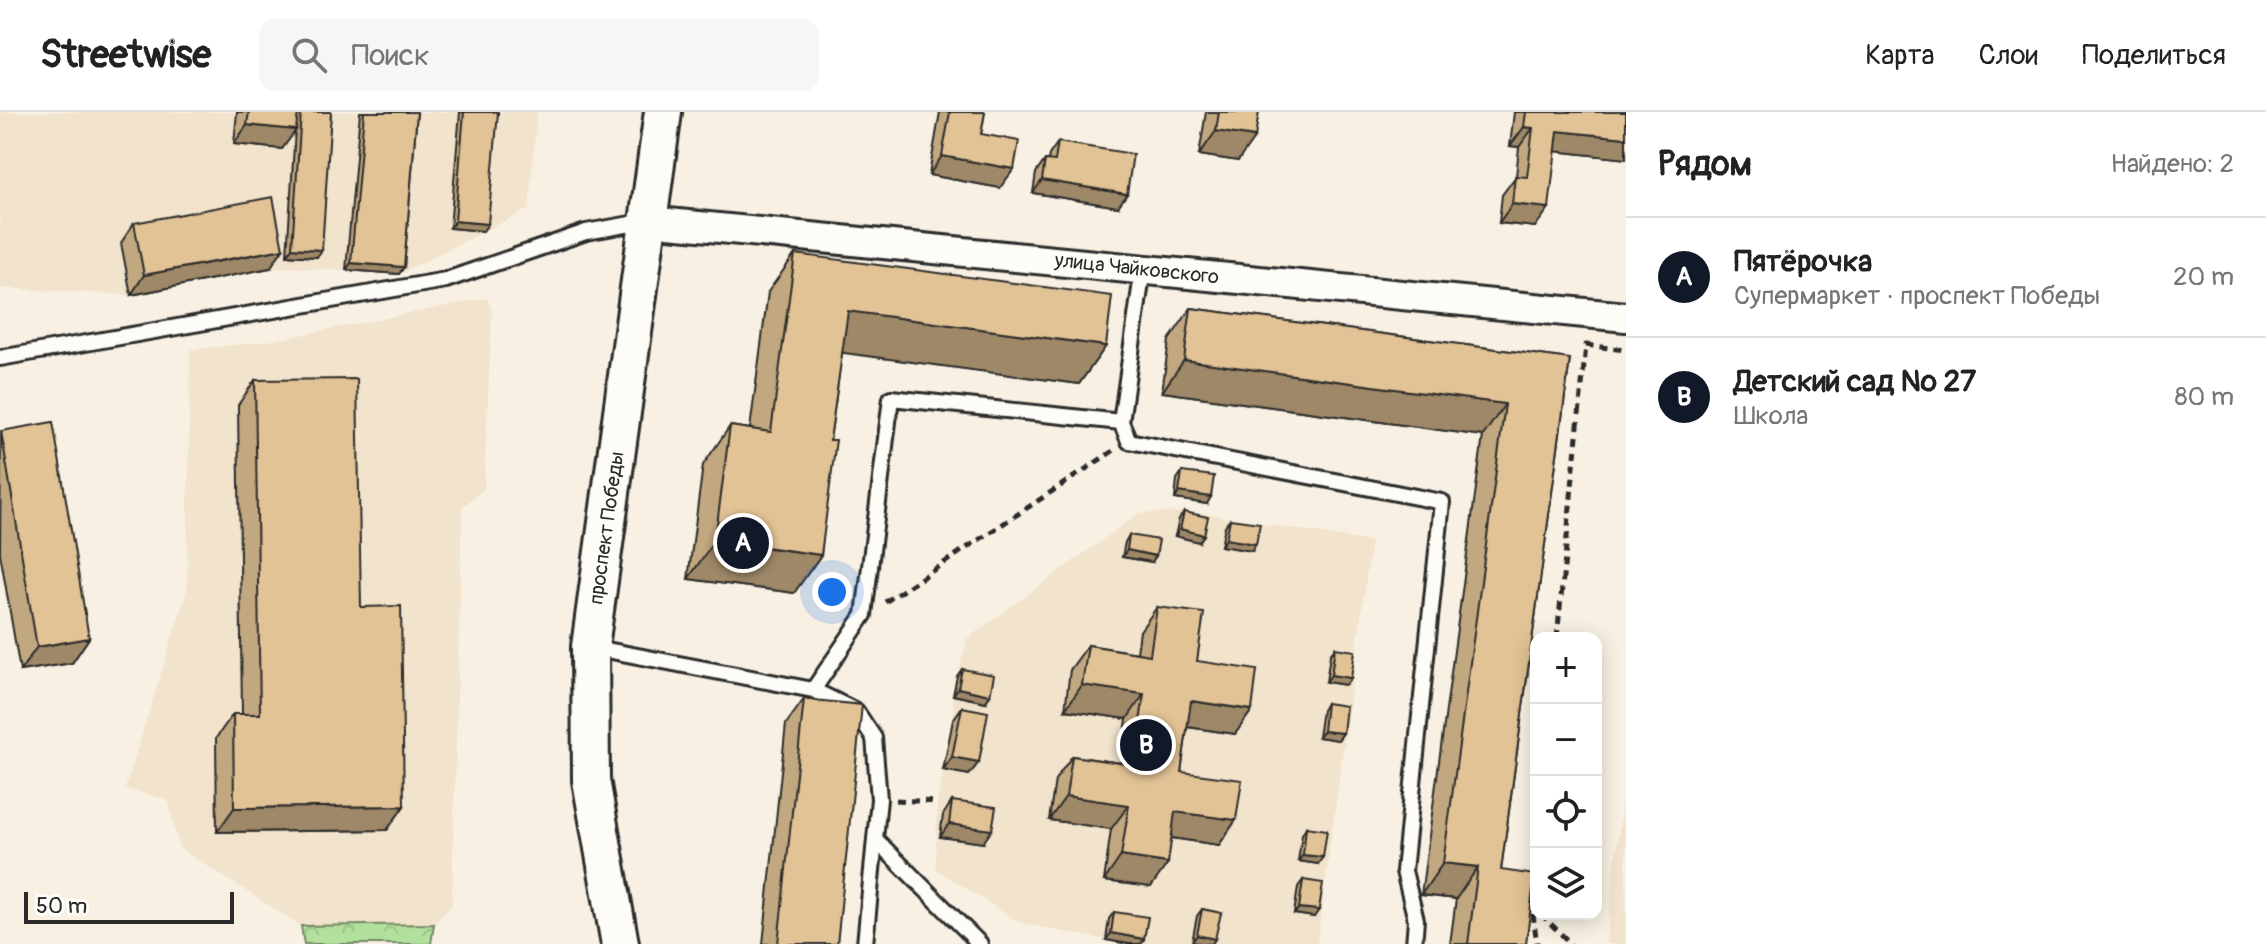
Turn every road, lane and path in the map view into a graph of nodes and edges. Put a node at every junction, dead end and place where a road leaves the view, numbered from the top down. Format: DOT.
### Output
graph roads {
  1 [pos="663,112"];
  2 [pos="648,221"];
  3 [pos="1143,268"];
  4 [pos="1626,317"];
  5 [pos="1626,350"];
  6 [pos="0,358"];
  7 [pos="1121,422"];
  8 [pos="1129,441"];
  9 [pos="864,615"];
  10 [pos="1558,632"];
  11 [pos="590,647"];
  12 [pos="813,690"];
  13 [pos="879,799"];
  14 [pos="937,802"];
  15 [pos="875,839"];
  16 [pos="1533,920"];
  17 [pos="1547,920"];
  18 [pos="620,944"];
  19 [pos="865,944"];
  20 [pos="980,944"];
  21 [pos="1414,944"];
  22 [pos="1537,944"];
  23 [pos="1571,944"];
  1 -- 2 [label="street, проспект Победы"];
  2 -- 3 [label="street, улица Чайковского"];
  2 -- 6 [label="lane"];
  2 -- 11 [label="street, проспект Победы"];
  3 -- 4 [label="street, улица Чайковского"];
  3 -- 7 [label="lane"];
  5 -- 10 [label="path"];
  7 -- 8 [label="lane"];
  7 -- 9 [label="lane"];
  8 -- 9 [label="path"];
  8 -- 21 [label="lane"];
  9 -- 12 [label="lane"];
  11 -- 12 [label="lane"];
  11 -- 18 [label="street, проспект Победы"];
  12 -- 13 [label="lane"];
  13 -- 14 [label="path"];
  13 -- 15 [label="lane"];
  15 -- 19 [label="lane"];
  15 -- 20 [label="lane"];
  16 -- 22 [label="path"];
  17 -- 23 [label="path"];
}
